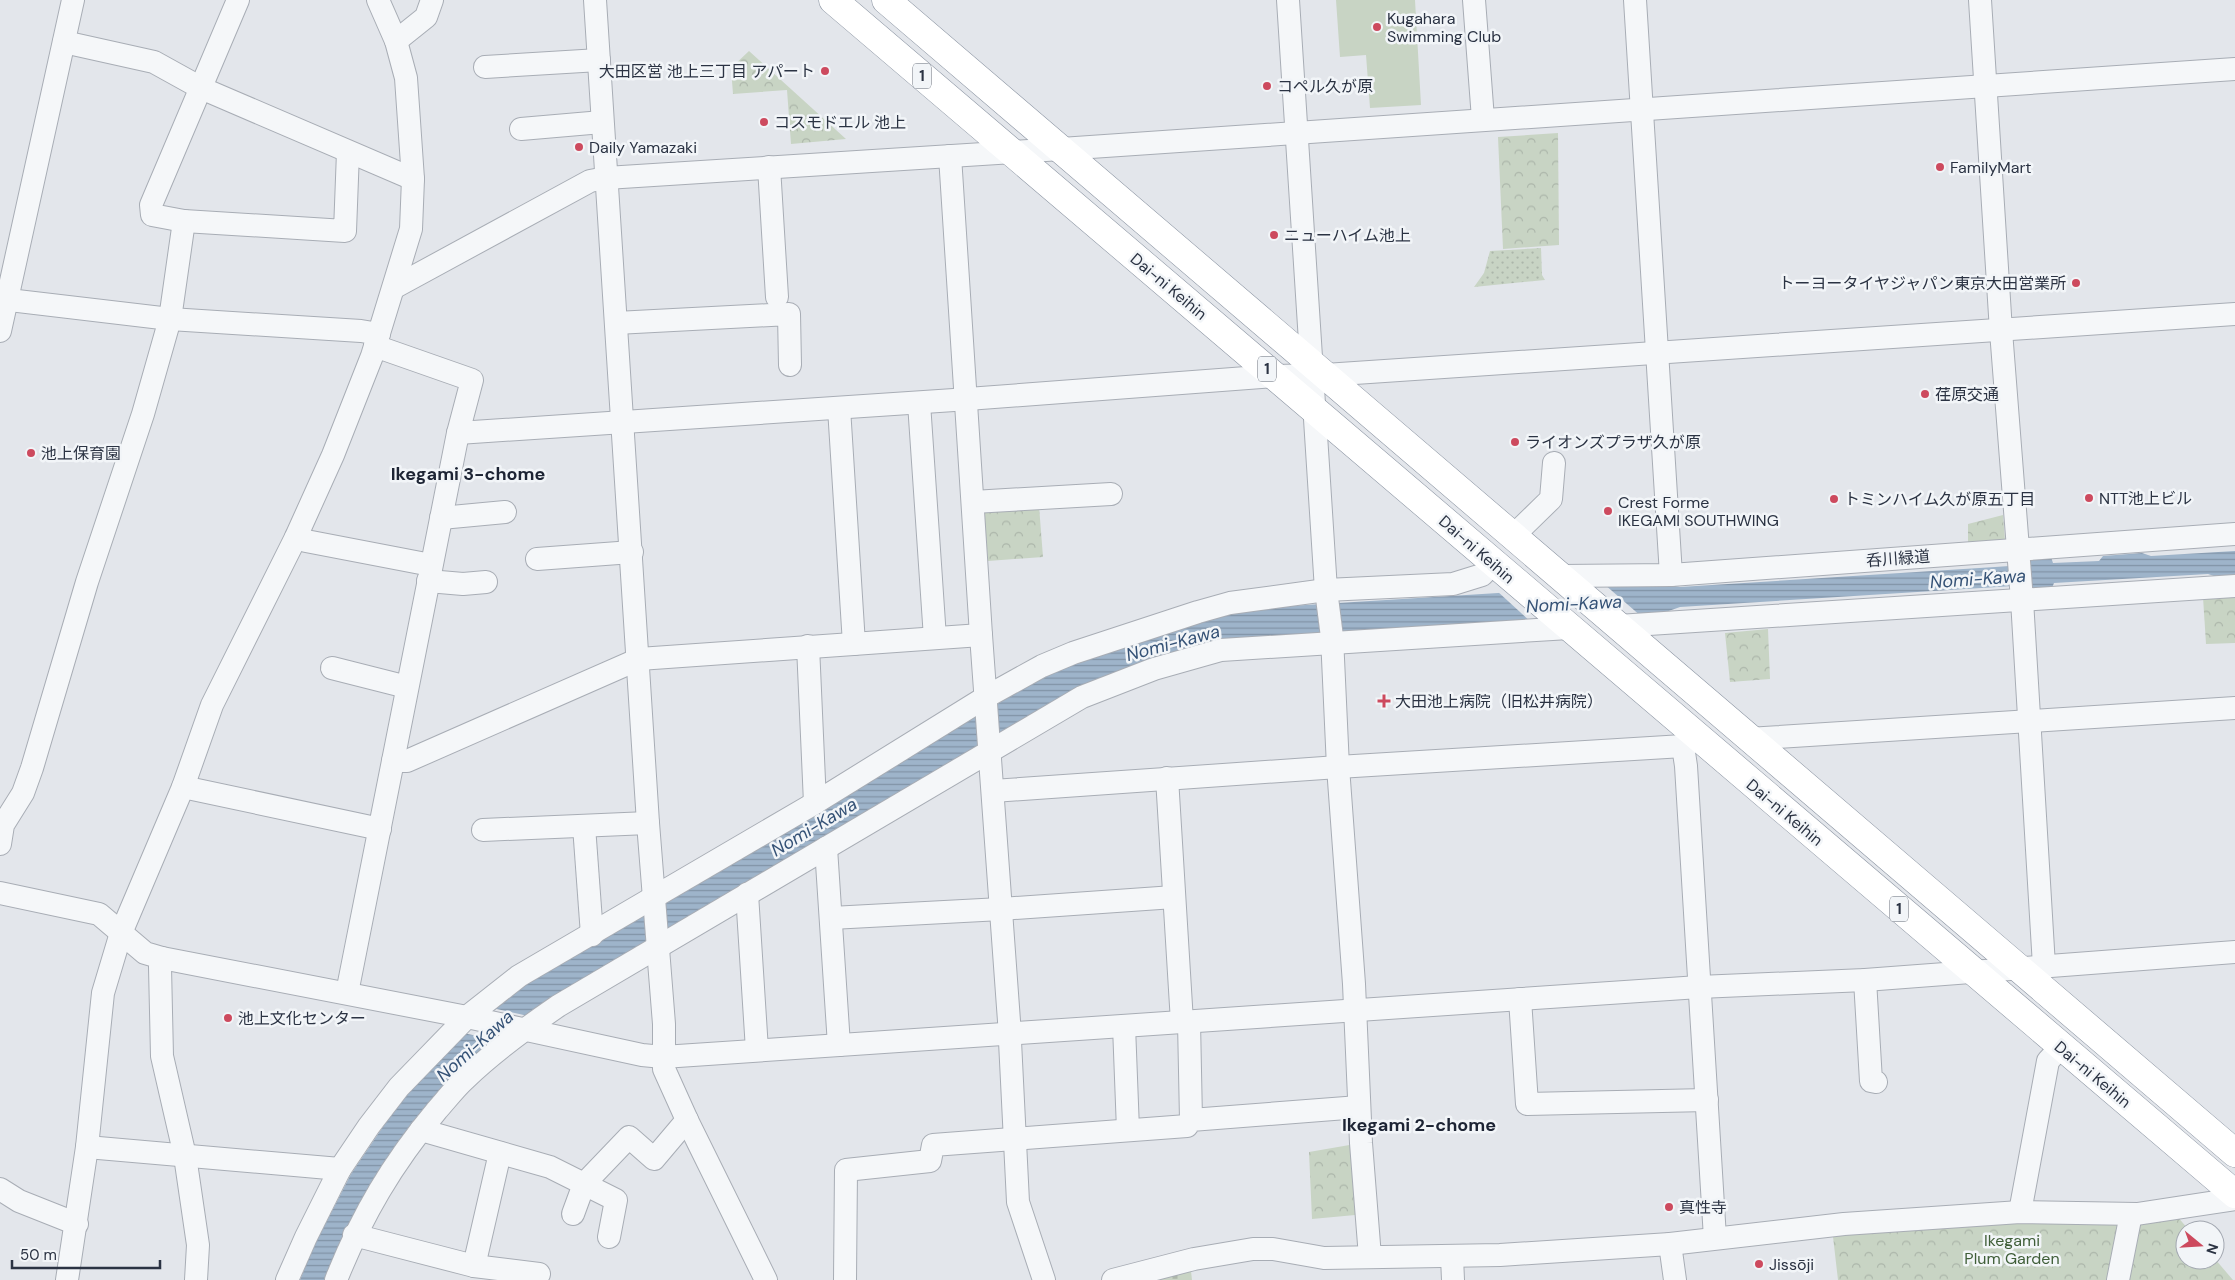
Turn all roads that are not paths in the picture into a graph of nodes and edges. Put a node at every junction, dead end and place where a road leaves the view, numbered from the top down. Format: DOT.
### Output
graph roads {
  1 [pos="72,0"];
  2 [pos="238,0"];
  3 [pos="378,0"];
  4 [pos="432,0"];
  5 [pos="595,0"];
  6 [pos="833,0"];
  7 [pos="886,0"];
  8 [pos="1288,0"];
  9 [pos="1474,0"];
  10 [pos="1635,0"];
  11 [pos="1980,0"];
  12 [pos="396,41"];
  13 [pos="64,42"];
  14 [pos="598,60"];
  15 [pos="485,67"];
  16 [pos="2235,69"];
  17 [pos="1986,86"];
  18 [pos="201,88"];
  19 [pos="1643,108"];
  20 [pos="1483,120"];
  21 [pos="602,122"];
  22 [pos="521,129"];
  23 [pos="1296,132"];
  24 [pos="1061,149"];
  25 [pos="348,152"];
  26 [pos="1010,152"];
  27 [pos="950,156"];
  28 [pos="769,167"];
  29 [pos="606,178"];
  30 [pos="413,179"];
  31 [pos="184,221"];
  32 [pos="395,287"];
  33 [pos="776,297"];
  34 [pos="3,300"];
  35 [pos="2235,314"];
  36 [pos="170,319"];
  37 [pos="616,322"];
  38 [pos="0,331"];
  39 [pos="2001,331"];
  40 [pos="377,340"];
  41 [pos="1658,353"];
  42 [pos="790,365"];
  43 [pos="1316,371"];
  44 [pos="1274,376"];
  45 [pos="966,400"];
  46 [pos="919,403"];
  47 [pos="838,408"];
  48 [pos="1316,411"];
  49 [pos="624,422"];
  50 [pos="458,433"];
  51 [pos="1554,463"];
  52 [pos="1111,494"];
  53 [pos="973,502"];
  54 [pos="505,512"];
  55 [pos="441,518"];
  56 [pos="2235,534"];
  57 [pos="1514,536"];
  58 [pos="296,537"];
  59 [pos="632,552"];
  60 [pos="2018,554"];
  61 [pos="537,558"];
  62 [pos="1494,563"];
  63 [pos="430,573"];
  64 [pos="1672,575"];
  65 [pos="1566,580"];
  66 [pos="486,582"];
  67 [pos="2235,586"];
  68 [pos="1327,595"];
  69 [pos="2021,597"];
  70 [pos="1614,624"];
  71 [pos="1567,626"];
  72 [pos="981,635"];
  73 [pos="935,638"];
  74 [pos="1332,640"];
  75 [pos="854,644"];
  76 [pos="808,646"];
  77 [pos="639,659"];
  78 [pos="332,668"];
  79 [pos="407,687"];
  80 [pos="987,702"];
  81 [pos="2235,708"];
  82 [pos="2029,721"];
  83 [pos="1748,739"];
  84 [pos="1688,740"];
  85 [pos="990,749"];
  86 [pos="392,761"];
  87 [pos="1338,767"];
  88 [pos="1167,778"];
  89 [pos="183,786"];
  90 [pos="993,791"];
  91 [pos="815,804"];
  92 [pos="648,823"];
  93 [pos="584,826"];
  94 [pos="483,830"];
  95 [pos="382,840"];
  96 [pos="0,844"];
  97 [pos="826,848"];
  98 [pos="0,893"];
  99 [pos="747,894"];
  100 [pos="1174,897"];
  101 [pos="655,899"];
  102 [pos="1001,910"];
  103 [pos="831,918"];
  104 [pos="121,933"];
  105 [pos="592,935"];
  106 [pos="658,945"];
  107 [pos="2235,952"];
  108 [pos="162,958"];
  109 [pos="2044,966"];
  110 [pos="2016,968"];
  111 [pos="1973,970"];
  112 [pos="1865,980"];
  113 [pos="1699,987"];
  114 [pos="347,993"];
  115 [pos="1520,999"];
  116 [pos="1354,1011"];
  117 [pos="470,1018"];
  118 [pos="1185,1022"];
  119 [pos="1124,1026"];
  120 [pos="521,1029"];
  121 [pos="1010,1035"];
  122 [pos="839,1045"];
  123 [pos="2061,1047"];
  124 [pos="757,1050"];
  125 [pos="663,1057"];
  126 [pos="1876,1082"];
  127 [pos="1706,1100"];
  128 [pos="1359,1107"];
  129 [pos="687,1120"];
  130 [pos="1190,1120"];
  131 [pos="421,1130"];
  132 [pos="1128,1130"];
  133 [pos="1014,1138"];
  134 [pos="87,1147"];
  135 [pos="2235,1153"];
  136 [pos="506,1155"];
  137 [pos="186,1156"];
  138 [pos="340,1169"];
  139 [pos="584,1184"];
  140 [pos="0,1189"];
  141 [pos="2235,1194"];
  142 [pos="2235,1199"];
  143 [pos="2020,1212"];
  144 [pos="573,1214"];
  145 [pos="2131,1214"];
  146 [pos="77,1224"];
  147 [pos="354,1235"];
  148 [pos="609,1237"];
  149 [pos="1715,1238"];
  150 [pos="1670,1244"];
  151 [pos="1370,1257"];
  152 [pos="1452,1257"];
  153 [pos="474,1266"];
  154 [pos="539,1274"];
  155 [pos="67,1280"];
  156 [pos="196,1280"];
  157 [pos="287,1280"];
  158 [pos="336,1280"];
  159 [pos="766,1280"];
  160 [pos="845,1280"];
  161 [pos="1044,1280"];
  162 [pos="1113,1280"];
  163 [pos="1453,1280"];
  164 [pos="1675,1280"];
  165 [pos="2118,1280"];
  1 -- 13 [label="street"];
  2 -- 18 [label="street"];
  3 -- 12 [label="street"];
  4 -- 12 [label="street"];
  5 -- 14 [label="street"];
  6 -- 26 [label="highway, Dai-ni Keihin / 1"];
  7 -- 24 [label="highway, Dai-ni Keihin / 1"];
  8 -- 23 [label="street"];
  9 -- 20 [label="street"];
  10 -- 19 [label="street"];
  11 -- 17 [label="street"];
  12 -- 30 [label="street"];
  13 -- 18 [label="street"];
  13 -- 34 [label="street"];
  14 -- 15 [label="street"];
  14 -- 21 [label="street"];
  16 -- 17 [label="street"];
  17 -- 19 [label="street"];
  17 -- 39 [label="street"];
  18 -- 25 [label="street"];
  18 -- 31 [label="street"];
  19 -- 20 [label="street"];
  19 -- 41 [label="street"];
  20 -- 23 [label="street"];
  21 -- 22 [label="street"];
  21 -- 29 [label="street"];
  23 -- 24 [label="street"];
  23 -- 43 [label="street"];
  24 -- 26 [label="street"];
  24 -- 43 [label="highway, Dai-ni Keihin / 1"];
  25 -- 30 [label="street"];
  25 -- 31 [label="street"];
  26 -- 27 [label="street"];
  26 -- 44 [label="highway, Dai-ni Keihin / 1"];
  27 -- 28 [label="street"];
  27 -- 45 [label="street"];
  28 -- 29 [label="street"];
  28 -- 33 [label="street"];
  29 -- 32 [label="street"];
  29 -- 37 [label="street"];
  30 -- 32 [label="street"];
  31 -- 36 [label="street"];
  32 -- 40 [label="street"];
  34 -- 36 [label="street"];
  34 -- 38 [label="street"];
  35 -- 39 [label="street"];
  36 -- 40 [label="street"];
  36 -- 96 [label="street"];
  37 -- 42 [label="street"];
  37 -- 49 [label="street"];
  39 -- 41 [label="street"];
  39 -- 60 [label="street"];
  40 -- 50 [label="street"];
  40 -- 58 [label="street"];
  41 -- 43 [label="street"];
  41 -- 64 [label="street"];
  43 -- 44 [label="street"];
  43 -- 48 [label="street"];
  43 -- 57 [label="highway, Dai-ni Keihin / 1"];
  44 -- 45 [label="street"];
  44 -- 48 [label="highway, Dai-ni Keihin / 1"];
  45 -- 46 [label="street"];
  45 -- 53 [label="street"];
  46 -- 47 [label="street"];
  46 -- 73 [label="street"];
  47 -- 49 [label="street"];
  47 -- 75 [label="street"];
  48 -- 62 [label="highway, Dai-ni Keihin / 1"];
  48 -- 68 [label="street"];
  49 -- 50 [label="street"];
  49 -- 59 [label="street"];
  50 -- 55 [label="street"];
  51 -- 57 [label="street"];
  52 -- 53 [label="street"];
  53 -- 72 [label="street"];
  54 -- 55 [label="street"];
  55 -- 63 [label="street"];
  56 -- 60 [label="street, 呑川緑道"];
  57 -- 65 [label="highway, Dai-ni Keihin / 1"];
  58 -- 63 [label="street"];
  58 -- 89 [label="street"];
  59 -- 61 [label="street"];
  59 -- 77 [label="street"];
  60 -- 64 [label="street, 呑川緑道"];
  60 -- 69 [label="street"];
  62 -- 68 [label="street"];
  62 -- 71 [label="highway, Dai-ni Keihin / 1"];
  63 -- 66 [label="street"];
  63 -- 79 [label="street"];
  64 -- 65 [label="street, 呑川緑道"];
  65 -- 70 [label="highway, Dai-ni Keihin / 1"];
  67 -- 69 [label="street"];
  68 -- 74 [label="street"];
  68 -- 80 [label="street"];
  69 -- 70 [label="street"];
  69 -- 82 [label="street"];
  70 -- 83 [label="highway, Dai-ni Keihin / 1"];
  71 -- 74 [label="street"];
  71 -- 84 [label="highway, Dai-ni Keihin / 1"];
  72 -- 73 [label="street"];
  72 -- 80 [label="street"];
  73 -- 75 [label="street"];
  74 -- 85 [label="street"];
  74 -- 87 [label="street"];
  75 -- 76 [label="street"];
  76 -- 77 [label="street"];
  76 -- 91 [label="street"];
  77 -- 86 [label="street"];
  77 -- 92 [label="street"];
  78 -- 79 [label="street"];
  79 -- 86 [label="street"];
  80 -- 85 [label="street"];
  80 -- 91 [label="street"];
  81 -- 82 [label="street"];
  82 -- 83 [label="street"];
  82 -- 109 [label="street"];
  83 -- 110 [label="highway, Dai-ni Keihin / 1"];
  84 -- 87 [label="street"];
  84 -- 111 [label="highway, Dai-ni Keihin / 1"];
  84 -- 113 [label="street"];
  85 -- 90 [label="street"];
  85 -- 97 [label="street"];
  86 -- 95 [label="street"];
  87 -- 88 [label="street"];
  87 -- 116 [label="street"];
  88 -- 90 [label="street"];
  88 -- 100 [label="street"];
  89 -- 95 [label="street"];
  89 -- 104 [label="street"];
  90 -- 102 [label="street"];
  91 -- 101 [label="street"];
  92 -- 93 [label="street"];
  92 -- 101 [label="street"];
  93 -- 94 [label="street"];
  93 -- 105 [label="street"];
  95 -- 114 [label="street"];
  97 -- 99 [label="street"];
  97 -- 103 [label="street"];
  98 -- 104 [label="street"];
  99 -- 106 [label="street"];
  99 -- 124 [label="street"];
  100 -- 102 [label="street"];
  100 -- 118 [label="street"];
  101 -- 105 [label="street"];
  101 -- 106 [label="street"];
  102 -- 103 [label="street"];
  102 -- 121 [label="street"];
  103 -- 122 [label="street"];
  104 -- 108 [label="street"];
  104 -- 134 [label="street"];
  105 -- 117 [label="street"];
  106 -- 120 [label="street"];
  106 -- 125 [label="street"];
  107 -- 109 [label="street"];
  108 -- 114 [label="street"];
  108 -- 137 [label="street"];
  109 -- 110 [label="street"];
  110 -- 111 [label="street"];
  110 -- 135 [label="highway, Dai-ni Keihin / 1"];
  111 -- 112 [label="street"];
  111 -- 123 [label="highway, Dai-ni Keihin / 1"];
  112 -- 113 [label="street"];
  112 -- 126 [label="street"];
  113 -- 115 [label="street"];
  113 -- 127 [label="street"];
  114 -- 117 [label="street"];
  115 -- 116 [label="street"];
  115 -- 127 [label="street"];
  116 -- 118 [label="street"];
  116 -- 128 [label="street"];
  117 -- 120 [label="street"];
  117 -- 138 [label="street"];
  118 -- 119 [label="street"];
  118 -- 130 [label="street"];
  119 -- 121 [label="street"];
  119 -- 132 [label="street"];
  120 -- 125 [label="street"];
  120 -- 131 [label="street"];
  121 -- 122 [label="street"];
  121 -- 133 [label="street"];
  122 -- 124 [label="street"];
  123 -- 141 [label="highway, Dai-ni Keihin / 1"];
  123 -- 143 [label="street"];
  124 -- 125 [label="street"];
  125 -- 129 [label="street"];
  127 -- 149 [label="street"];
  128 -- 130 [label="street"];
  128 -- 151 [label="street"];
  129 -- 139 [label="street"];
  129 -- 159 [label="street"];
  130 -- 132 [label="street"];
  131 -- 136 [label="street"];
  131 -- 147 [label="street"];
  132 -- 133 [label="street"];
  133 -- 160 [label="street"];
  133 -- 161 [label="street"];
  134 -- 137 [label="street"];
  134 -- 146 [label="street"];
  136 -- 139 [label="street"];
  136 -- 153 [label="street"];
  137 -- 138 [label="street"];
  137 -- 156 [label="street"];
  138 -- 157 [label="street"];
  139 -- 144 [label="street"];
  139 -- 148 [label="street"];
  140 -- 146 [label="street"];
  142 -- 145 [label="street"];
  143 -- 145 [label="street"];
  143 -- 149 [label="street"];
  145 -- 165 [label="street"];
  146 -- 155 [label="street"];
  147 -- 153 [label="street"];
  147 -- 158 [label="street"];
  149 -- 150 [label="street"];
  150 -- 152 [label="street"];
  150 -- 164 [label="street"];
  151 -- 152 [label="street"];
  151 -- 162 [label="street"];
  152 -- 163 [label="street"];
  153 -- 154 [label="street"];
}
